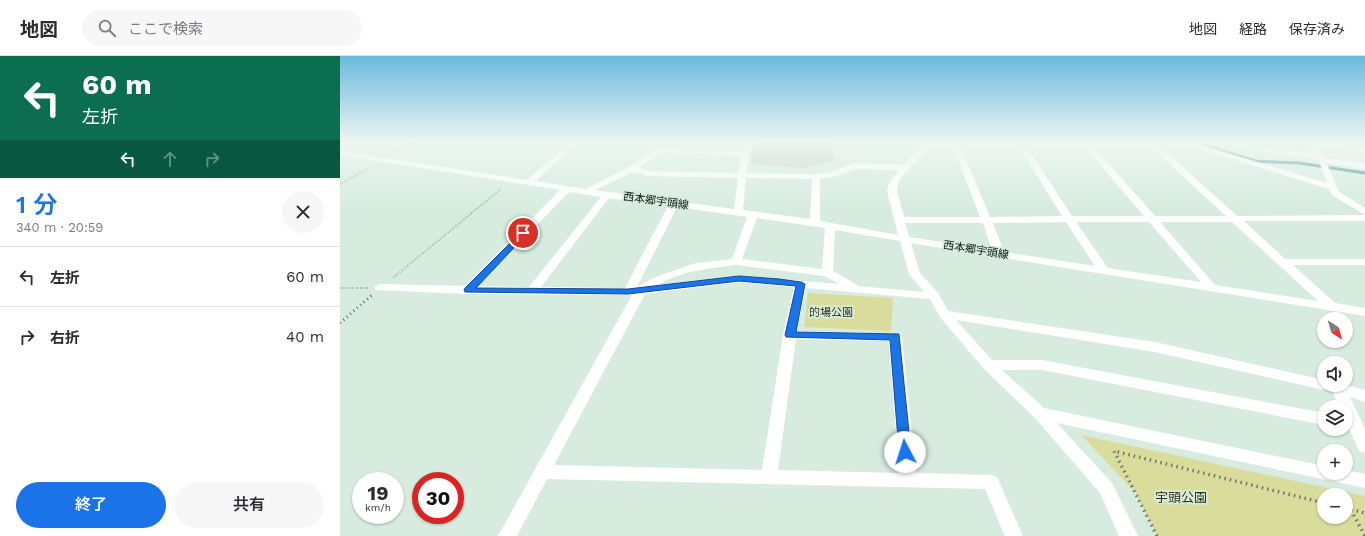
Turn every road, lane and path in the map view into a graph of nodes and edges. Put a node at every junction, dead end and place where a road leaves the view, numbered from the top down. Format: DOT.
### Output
graph roads {
  1 [pos="374,164"];
  2 [pos="419,164"];
  3 [pos="549,164"];
  4 [pos="638,164"];
  5 [pos="744,164"];
  6 [pos="908,164"];
  7 [pos="964,164"];
  8 [pos="1035,164"];
  9 [pos="1105,164"];
  10 [pos="1174,164"];
  11 [pos="1257,164"];
  12 [pos="1322,164"];
  13 [pos="1355,164"];
  14 [pos="1365,166"];
  15 [pos="905,168"];
  16 [pos="630,170"];
  17 [pos="743,176"];
  18 [pos="816,177"];
  19 [pos="513,179"];
  20 [pos="530,182"];
  21 [pos="340,184"];
  22 [pos="1331,187"];
  23 [pos="567,188"];
  24 [pos="586,191"];
  25 [pos="607,194"];
  26 [pos="674,204"];
  27 [pos="738,212"];
  28 [pos="1365,212"];
  29 [pos="753,215"];
  30 [pos="1233,218"];
  31 [pos="1365,218"];
  32 [pos="1069,219"];
  33 [pos="899,220"];
  34 [pos="987,220"];
  35 [pos="1154,220"];
  36 [pos="815,223"];
  37 [pos="830,226"];
  38 [pos="904,239"];
  39 [pos="999,253"];
  40 [pos="736,262"];
  41 [pos="1282,262"];
  42 [pos="1365,262"];
  43 [pos="1103,270"];
  44 [pos="828,273"];
  45 [pos="801,284"];
  46 [pos="1211,287"];
  47 [pos="340,288"];
  48 [pos="380,288"];
  49 [pos="468,290"];
  50 [pos="859,290"];
  51 [pos="532,291"];
  52 [pos="635,291"];
  53 [pos="934,296"];
  54 [pos="1331,306"];
  55 [pos="1365,312"];
  56 [pos="944,314"];
  57 [pos="340,323"];
  58 [pos="790,335"];
  59 [pos="988,365"];
  60 [pos="1317,383"];
  61 [pos="1351,392"];
  62 [pos="1365,396"];
  63 [pos="1039,413"];
  64 [pos="1317,418"];
  65 [pos="1353,427"];
  66 [pos="1365,446"];
  67 [pos="1317,471"];
  68 [pos="541,472"];
  69 [pos="769,477"];
  70 [pos="1353,479"];
  71 [pos="908,481"];
  72 [pos="1365,481"];
  73 [pos="1317,501"];
  74 [pos="1353,510"];
  75 [pos="1365,513"];
  76 [pos="1353,514"];
  77 [pos="507,536"];
  78 [pos="1014,536"];
  79 [pos="1129,536"];
  80 [pos="1157,536"];
  81 [pos="1365,536"];
  1 -- 21 [label="path"];
  2 -- 19 [label="street"];
  3 -- 20 [label="street"];
  4 -- 16 [label="street"];
  5 -- 17 [label="street"];
  6 -- 15 [label="street"];
  7 -- 34 [label="street"];
  8 -- 32 [label="street"];
  9 -- 35 [label="street"];
  10 -- 30 [label="street"];
  11 -- 22 [label="street"];
  12 -- 22 [label="street"];
  13 -- 14 [label="street"];
  15 -- 18 [label="street"];
  15 -- 33 [label="street"];
  16 -- 17 [label="street"];
  16 -- 24 [label="street"];
  17 -- 18 [label="street"];
  17 -- 27 [label="street"];
  18 -- 36 [label="street"];
  19 -- 20 [label="street"];
  19 -- 48 [label="path"];
  20 -- 23 [label="street"];
  22 -- 28 [label="street"];
  23 -- 24 [label="street, 西本郷宇頭線"];
  23 -- 49 [label="street"];
  24 -- 25 [label="street, 西本郷宇頭線"];
  25 -- 26 [label="street, 西本郷宇頭線"];
  25 -- 51 [label="street"];
  26 -- 27 [label="street, 西本郷宇頭線"];
  26 -- 52 [label="street"];
  27 -- 29 [label="street, 西本郷宇頭線"];
  29 -- 36 [label="street, 西本郷宇頭線"];
  29 -- 40 [label="street"];
  30 -- 31 [label="street"];
  30 -- 35 [label="street"];
  30 -- 41 [label="street"];
  32 -- 34 [label="street"];
  32 -- 35 [label="street"];
  32 -- 43 [label="street"];
  33 -- 34 [label="street"];
  33 -- 38 [label="street"];
  34 -- 39 [label="street"];
  35 -- 46 [label="street"];
  36 -- 37 [label="street, 西本郷宇頭線"];
  37 -- 38 [label="street, 西本郷宇頭線"];
  37 -- 44 [label="street"];
  38 -- 39 [label="street, 西本郷宇頭線"];
  38 -- 53 [label="street"];
  39 -- 43 [label="street, 西本郷宇頭線"];
  40 -- 44 [label="street"];
  40 -- 52 [label="street"];
  41 -- 42 [label="street"];
  41 -- 54 [label="street"];
  43 -- 46 [label="street, 西本郷宇頭線"];
  44 -- 50 [label="street"];
  45 -- 50 [label="street"];
  45 -- 52 [label="street"];
  45 -- 58 [label="street"];
  46 -- 54 [label="street, 西本郷宇頭線"];
  47 -- 48 [label="path"];
  48 -- 49 [label="street"];
  48 -- 57 [label="path"];
  49 -- 51 [label="street"];
  50 -- 53 [label="street"];
  51 -- 52 [label="street"];
  52 -- 68 [label="street"];
  53 -- 56 [label="street"];
  54 -- 55 [label="street, 西本郷宇頭線"];
  56 -- 59 [label="street"];
  56 -- 60 [label="street"];
  58 -- 69 [label="street"];
  58 -- 71 [label="street"];
  59 -- 63 [label="street"];
  59 -- 64 [label="street"];
  61 -- 62 [label="street"];
  63 -- 67 [label="street"];
  63 -- 79 [label="street"];
  65 -- 66 [label="street"];
  68 -- 69 [label="street"];
  68 -- 77 [label="street"];
  69 -- 71 [label="street"];
  70 -- 72 [label="street"];
  71 -- 78 [label="street"];
  73 -- 80 [label="path"];
  74 -- 75 [label="path"];
  76 -- 81 [label="path"];
}
